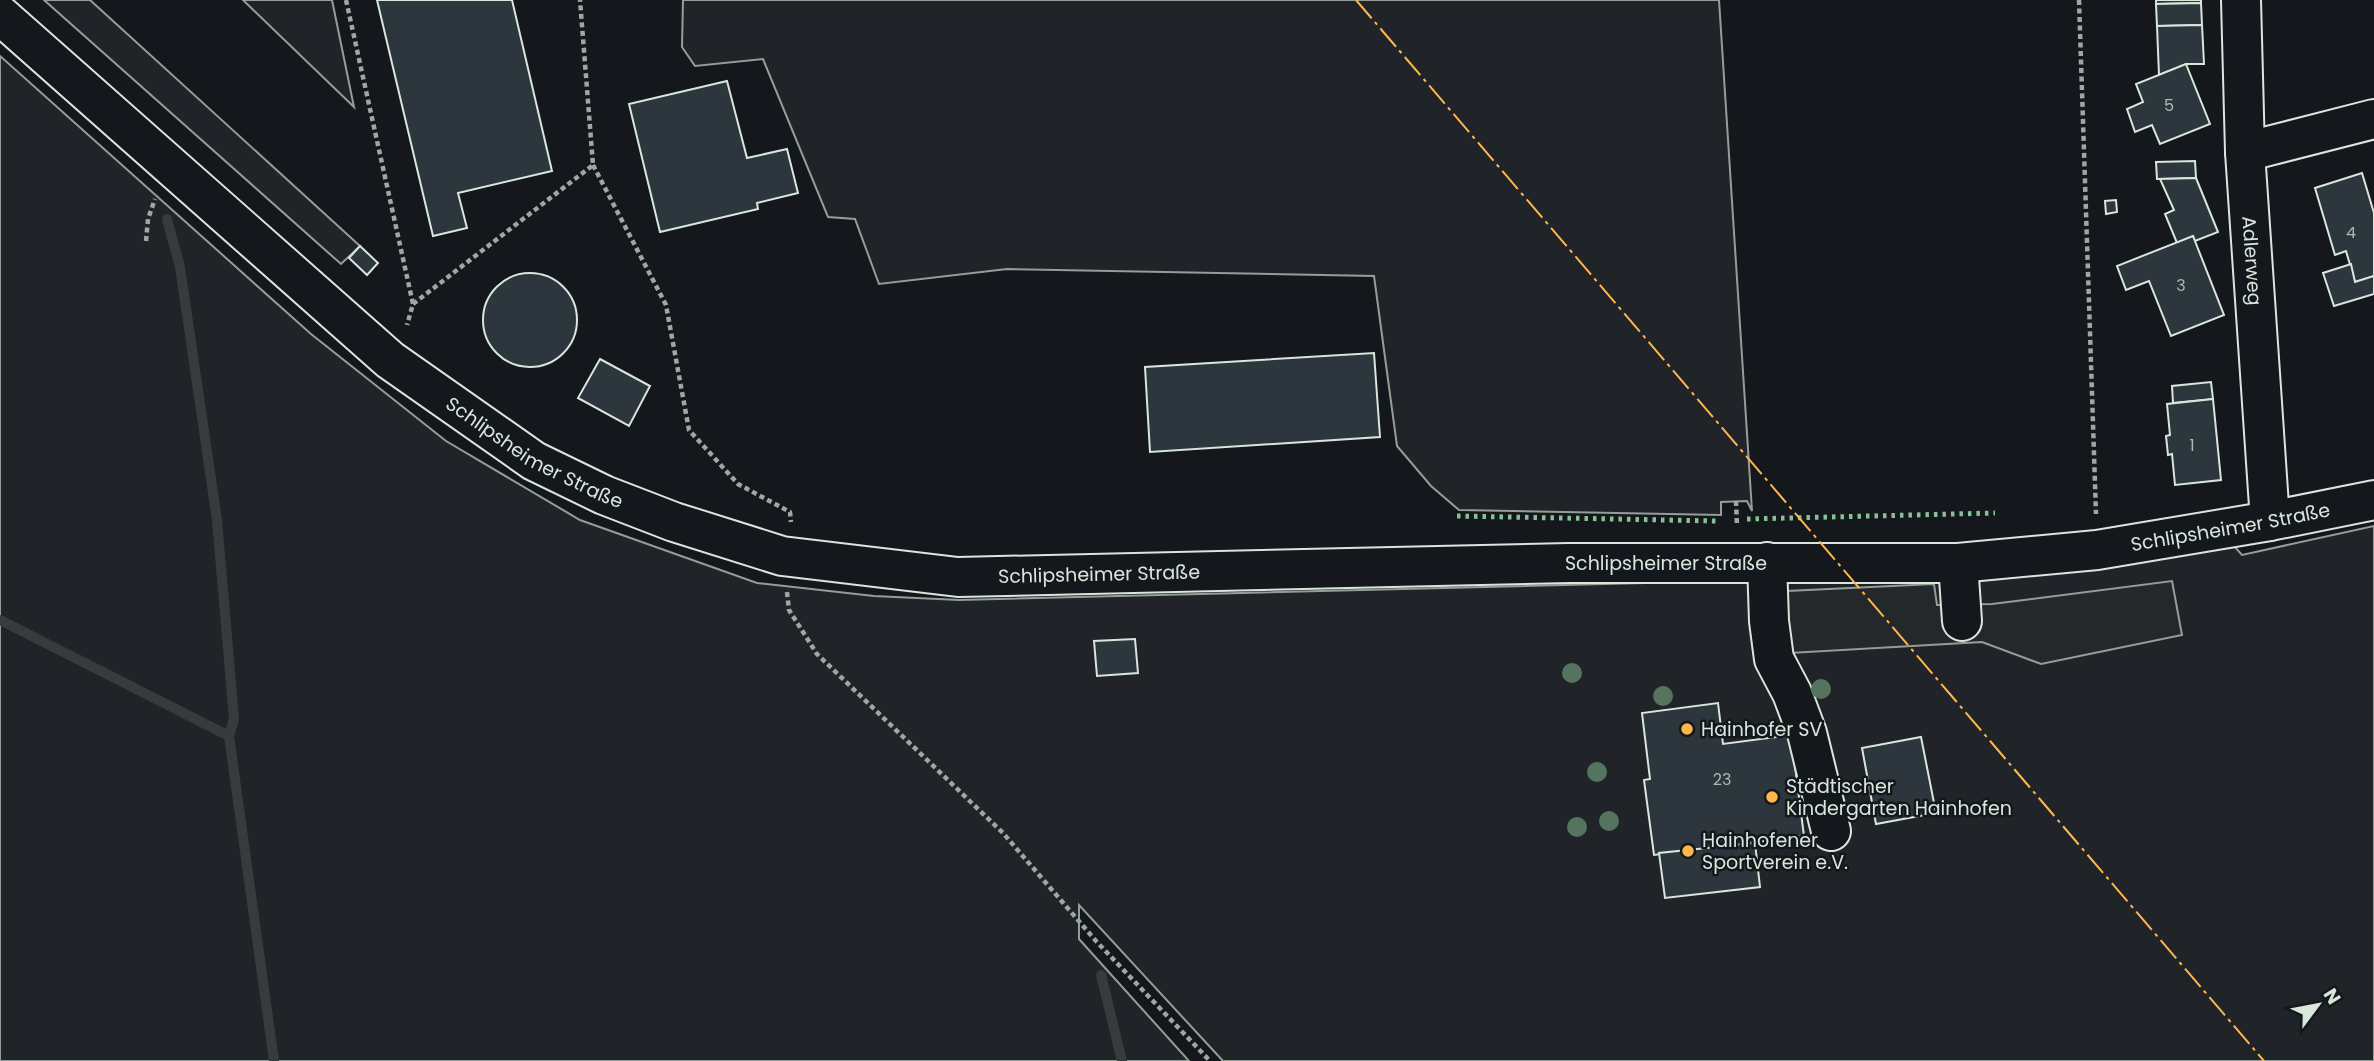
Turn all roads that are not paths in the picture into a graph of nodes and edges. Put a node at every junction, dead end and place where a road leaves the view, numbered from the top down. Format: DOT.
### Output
graph roads {
  1 [pos="2241,0"];
  2 [pos="0,15"];
  3 [pos="2374,119"];
  4 [pos="2245,152"];
  5 [pos="2374,500"];
  6 [pos="2270,521"];
  7 [pos="1767,562"];
  8 [pos="1958,563"];
  9 [pos="1962,621"];
  10 [pos="1830,831"];
  1 -- 4 [label="street, Adlerweg"];
  2 -- 7 [label="street, Schlipsheimer Straße"];
  3 -- 4 [label="street"];
  4 -- 6 [label="street, Adlerweg"];
  5 -- 6 [label="street, Schlipsheimer Straße"];
  6 -- 8 [label="street, Schlipsheimer Straße"];
  7 -- 8 [label="street, Schlipsheimer Straße"];
  7 -- 10 [label="street"];
  8 -- 9 [label="street"];
}
